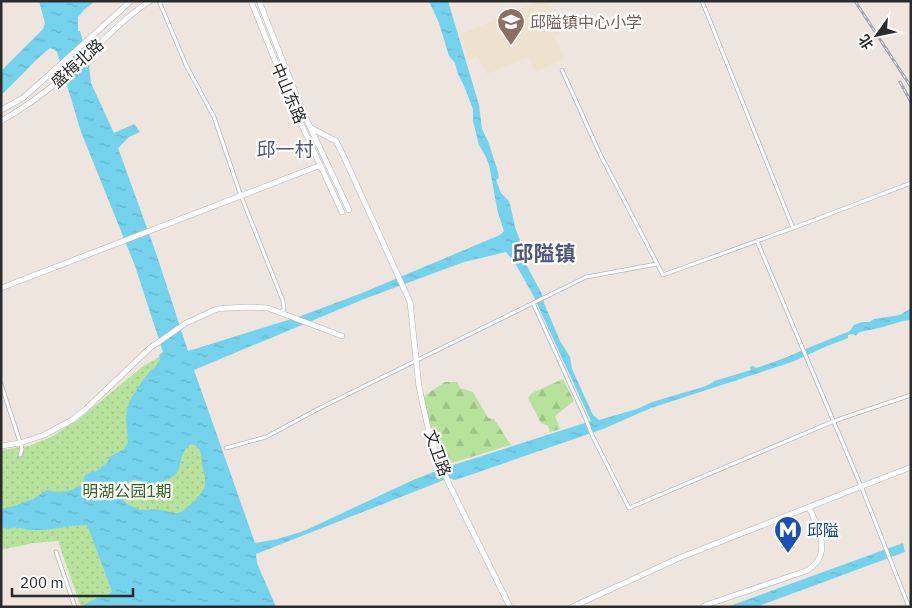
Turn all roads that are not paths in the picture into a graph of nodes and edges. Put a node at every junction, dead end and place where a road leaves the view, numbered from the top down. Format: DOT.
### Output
graph roads {
  1 [pos="132,1"];
  2 [pos="150,1"];
  3 [pos="160,1"];
  4 [pos="250,1"];
  5 [pos="259,1"];
  6 [pos="702,1"];
  7 [pos="562,70"];
  8 [pos="1,110"];
  9 [pos="1,121"];
  10 [pos="311,128"];
  11 [pos="321,166"];
  12 [pos="911,183"];
  13 [pos="241,196"];
  14 [pos="349,210"];
  15 [pos="342,212"];
  16 [pos="793,228"];
  17 [pos="757,240"];
  18 [pos="657,264"];
  19 [pos="1,288"];
  20 [pos="533,303"];
  21 [pos="281,312"];
  22 [pos="342,336"];
  23 [pos="1,384"];
  24 [pos="911,395"];
  25 [pos="834,421"];
  26 [pos="20,443"];
  27 [pos="1,446"];
  28 [pos="226,448"];
  29 [pos="20,454"];
  30 [pos="911,467"];
  31 [pos="861,486"];
  32 [pos="809,507"];
  33 [pos="56,552"];
  34 [pos="75,607"];
  35 [pos="510,607"];
  36 [pos="572,607"];
  37 [pos="703,607"];
  38 [pos="909,607"];
  1 -- 8 [label="street, 盛梅北路"];
  2 -- 9 [label="street, 盛梅北路"];
  3 -- 13 [label="street"];
  4 -- 11 [label="street, 中山东路"];
  5 -- 10 [label="street, 中山东路"];
  6 -- 16 [label="street"];
  7 -- 18 [label="street"];
  10 -- 14 [label="street, 中山东路"];
  10 -- 35 [label="street, 文卫路"];
  11 -- 13 [label="street"];
  11 -- 15 [label="street, 中山东路"];
  12 -- 16 [label="street"];
  13 -- 19 [label="street"];
  13 -- 21 [label="street"];
  16 -- 17 [label="street"];
  17 -- 18 [label="street"];
  17 -- 25 [label="street"];
  18 -- 20 [label="street"];
  20 -- 25 [label="street"];
  20 -- 28 [label="street"];
  21 -- 22 [label="street"];
  21 -- 26 [label="street"];
  23 -- 26 [label="street"];
  24 -- 25 [label="street"];
  25 -- 31 [label="street"];
  26 -- 27 [label="street"];
  26 -- 29 [label="street"];
  30 -- 31 [label="street"];
  31 -- 32 [label="street"];
  31 -- 38 [label="street"];
  32 -- 36 [label="street"];
  32 -- 37 [label="street"];
  33 -- 34 [label="street"];
}
